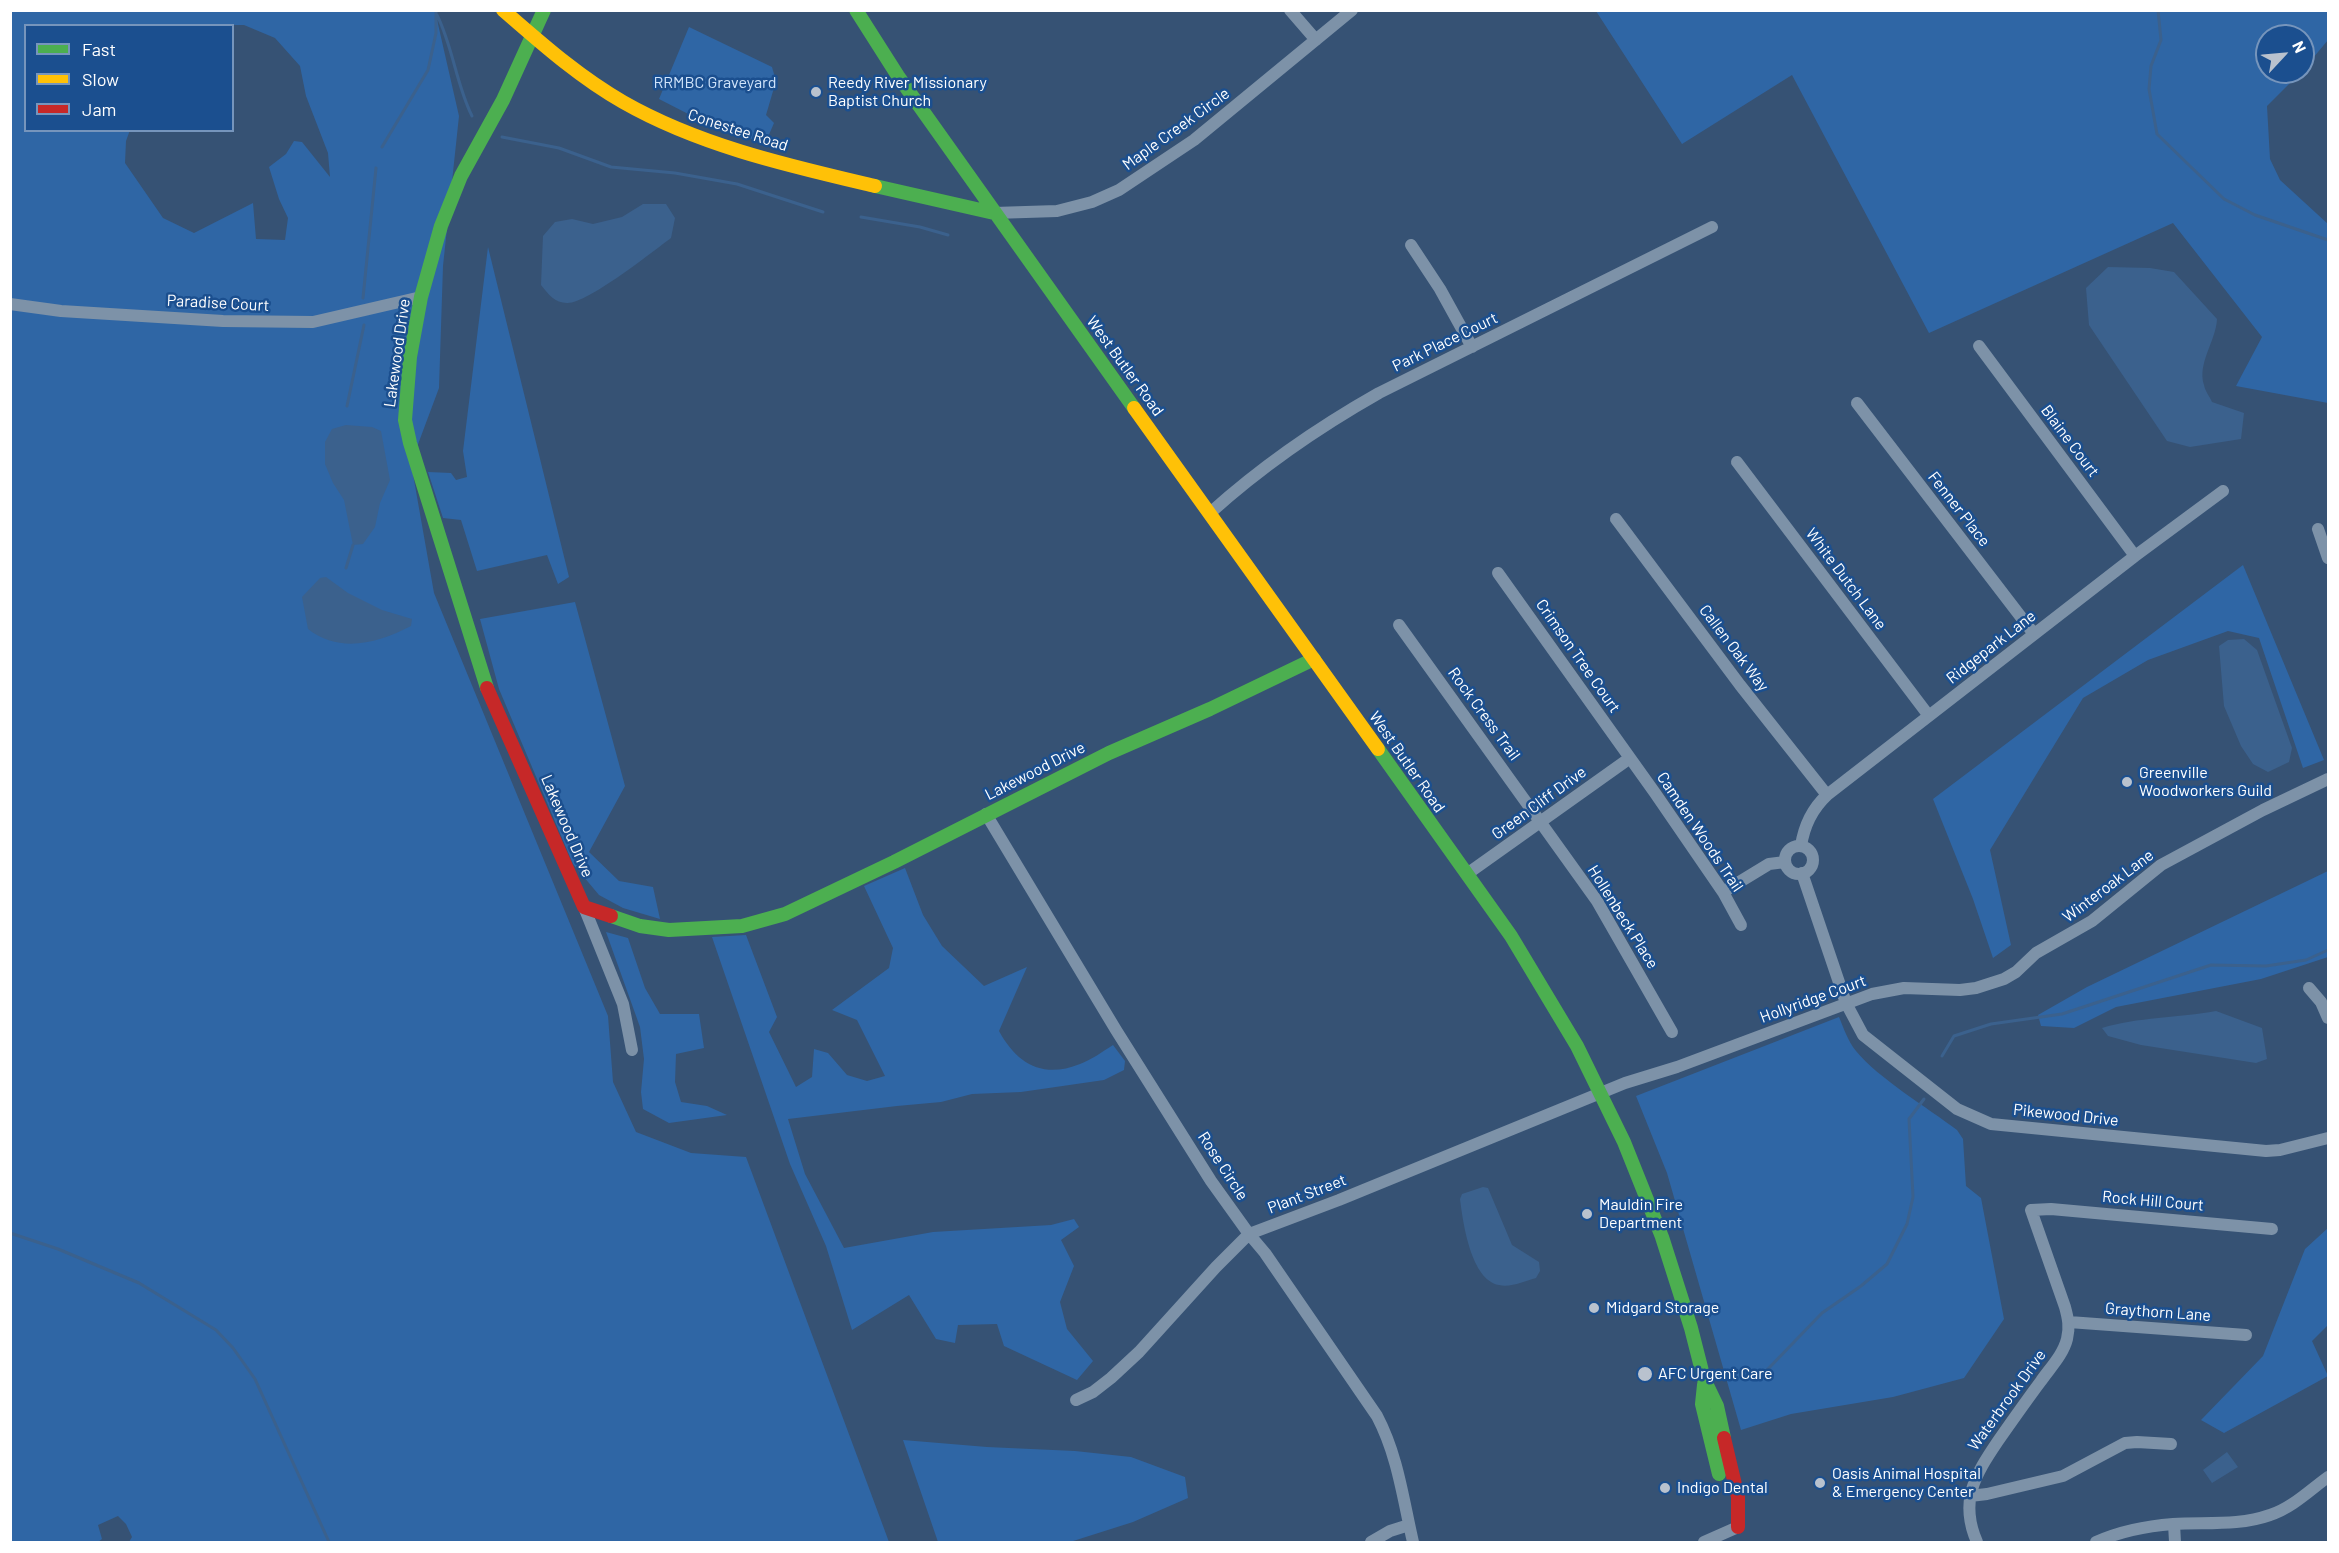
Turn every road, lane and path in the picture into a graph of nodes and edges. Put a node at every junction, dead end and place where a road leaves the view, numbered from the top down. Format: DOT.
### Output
graph roads {
  1 [pos="503,10"];
  2 [pos="544,10"];
  3 [pos="856,10"];
  4 [pos="1290,10"];
  5 [pos="1352,10"];
  6 [pos="532,36"];
  7 [pos="1316,40"];
  8 [pos="993,213"];
  9 [pos="1712,227"];
  10 [pos="1411,245"];
  11 [pos="422,297"];
  12 [pos="10,304"];
  13 [pos="1979,346"];
  14 [pos="1472,347"];
  15 [pos="1857,403"];
  16 [pos="1737,462"];
  17 [pos="2223,491"];
  18 [pos="1210,513"];
  19 [pos="1616,519"];
  20 [pos="2318,529"];
  21 [pos="2135,556"];
  22 [pos="2328,558"];
  23 [pos="1498,573"];
  24 [pos="1399,625"];
  25 [pos="2034,634"];
  26 [pos="1314,659"];
  27 [pos="1929,716"];
  28 [pos="1630,758"];
  29 [pos="2328,779"];
  30 [pos="1827,795"];
  31 [pos="986,814"];
  32 [pos="1541,822"];
  33 [pos="1801,846"];
  34 [pos="1785,861"];
  35 [pos="1802,873"];
  36 [pos="1467,874"];
  37 [pos="1723,892"];
  38 [pos="584,907"];
  39 [pos="1741,925"];
  40 [pos="2036,953"];
  41 [pos="2309,988"];
  42 [pos="1846,1003"];
  43 [pos="2328,1018"];
  44 [pos="1672,1032"];
  45 [pos="632,1050"];
  46 [pos="1599,1093"];
  47 [pos="2328,1138"];
  48 [pos="2272,1229"];
  49 [pos="1249,1234"];
  50 [pos="2069,1322"];
  51 [pos="2246,1335"];
  52 [pos="1076,1400"];
  53 [pos="2171,1444"];
  54 [pos="2328,1477"];
  55 [pos="1970,1496"];
  56 [pos="2174,1524"];
  57 [pos="1409,1525"];
  58 [pos="1738,1527"];
  59 [pos="1371,1542"];
  60 [pos="1413,1542"];
  61 [pos="1704,1542"];
  62 [pos="1742,1542"];
  63 [pos="1977,1542"];
  64 [pos="2096,1542"];
  65 [pos="2175,1542"];
  1 -- 6 [label="main road, Conestee Road"];
  2 -- 6 [label="main road, Lakewood Drive"];
  3 -- 8 [label="main road, West Butler Road"];
  4 -- 7 [label="street"];
  5 -- 7 [label="street, Maple Creek Circle"];
  6 -- 8 [label="main road, Conestee Road"];
  6 -- 11 [label="main road, Lakewood Drive"];
  7 -- 8 [label="street, Maple Creek Circle"];
  8 -- 18 [label="main road, West Butler Road"];
  9 -- 14 [label="street, Park Place Court"];
  10 -- 14 [label="street"];
  11 -- 12 [label="street, Paradise Court"];
  11 -- 38 [label="main road, Lakewood Drive"];
  13 -- 21 [label="street, Blaine Court"];
  14 -- 18 [label="street, Park Place Court"];
  15 -- 25 [label="street, Fenner Place"];
  16 -- 27 [label="street, White Dutch Lane"];
  17 -- 21 [label="street, Ridgepark Lane"];
  18 -- 26 [label="main road, West Butler Road"];
  19 -- 30 [label="street, Callen Oak Way"];
  20 -- 22 [label="street"];
  21 -- 25 [label="street, Ridgepark Lane"];
  23 -- 28 [label="street, Crimson Tree Court"];
  24 -- 32 [label="street, Rock Cress Trail"];
  25 -- 27 [label="street, Ridgepark Lane"];
  26 -- 31 [label="main road, Lakewood Drive"];
  26 -- 36 [label="main road, West Butler Road"];
  27 -- 30 [label="street, Ridgepark Lane"];
  28 -- 32 [label="street, Green Cliff Drive"];
  28 -- 37 [label="street, Camden Woods Trail"];
  29 -- 40 [label="street, Winteroak Lane"];
  30 -- 33 [label="street, Ridgepark Lane"];
  31 -- 38 [label="main road, Lakewood Drive"];
  31 -- 49 [label="street, Rose Circle"];
  32 -- 36 [label="street, Green Cliff Drive"];
  32 -- 44 [label="street, Hollenbeck Place"];
  33 -- 34 [label="street"];
  33 -- 35 [label="street"];
  34 -- 35 [label="street"];
  34 -- 37 [label="street"];
  35 -- 42 [label="street"];
  36 -- 46 [label="main road, West Butler Road"];
  37 -- 39 [label="street, Camden Woods Trail"];
  38 -- 45 [label="street"];
  40 -- 42 [label="street, Hollyridge Court"];
  41 -- 43 [label="street"];
  42 -- 46 [label="street, Hollyridge Court"];
  42 -- 47 [label="street, Pikewood Drive"];
  46 -- 49 [label="street, Plant Street"];
  46 -- 58 [label="main road, West Butler Road"];
  48 -- 50 [label="street, Rock Hill Court"];
  49 -- 52 [label="street, Plant Street"];
  49 -- 57 [label="street, Rose Circle"];
  50 -- 51 [label="street, Graythorn Lane"];
  50 -- 55 [label="street, Waterbrook Drive"];
  53 -- 55 [label="street"];
  54 -- 56 [label="street"];
  55 -- 63 [label="street, Waterbrook Drive"];
  56 -- 64 [label="street"];
  56 -- 65 [label="street"];
  57 -- 59 [label="street"];
  57 -- 60 [label="street, Rose Circle"];
  58 -- 61 [label="street"];
  58 -- 62 [label="main road, West Butler Road"];
}
